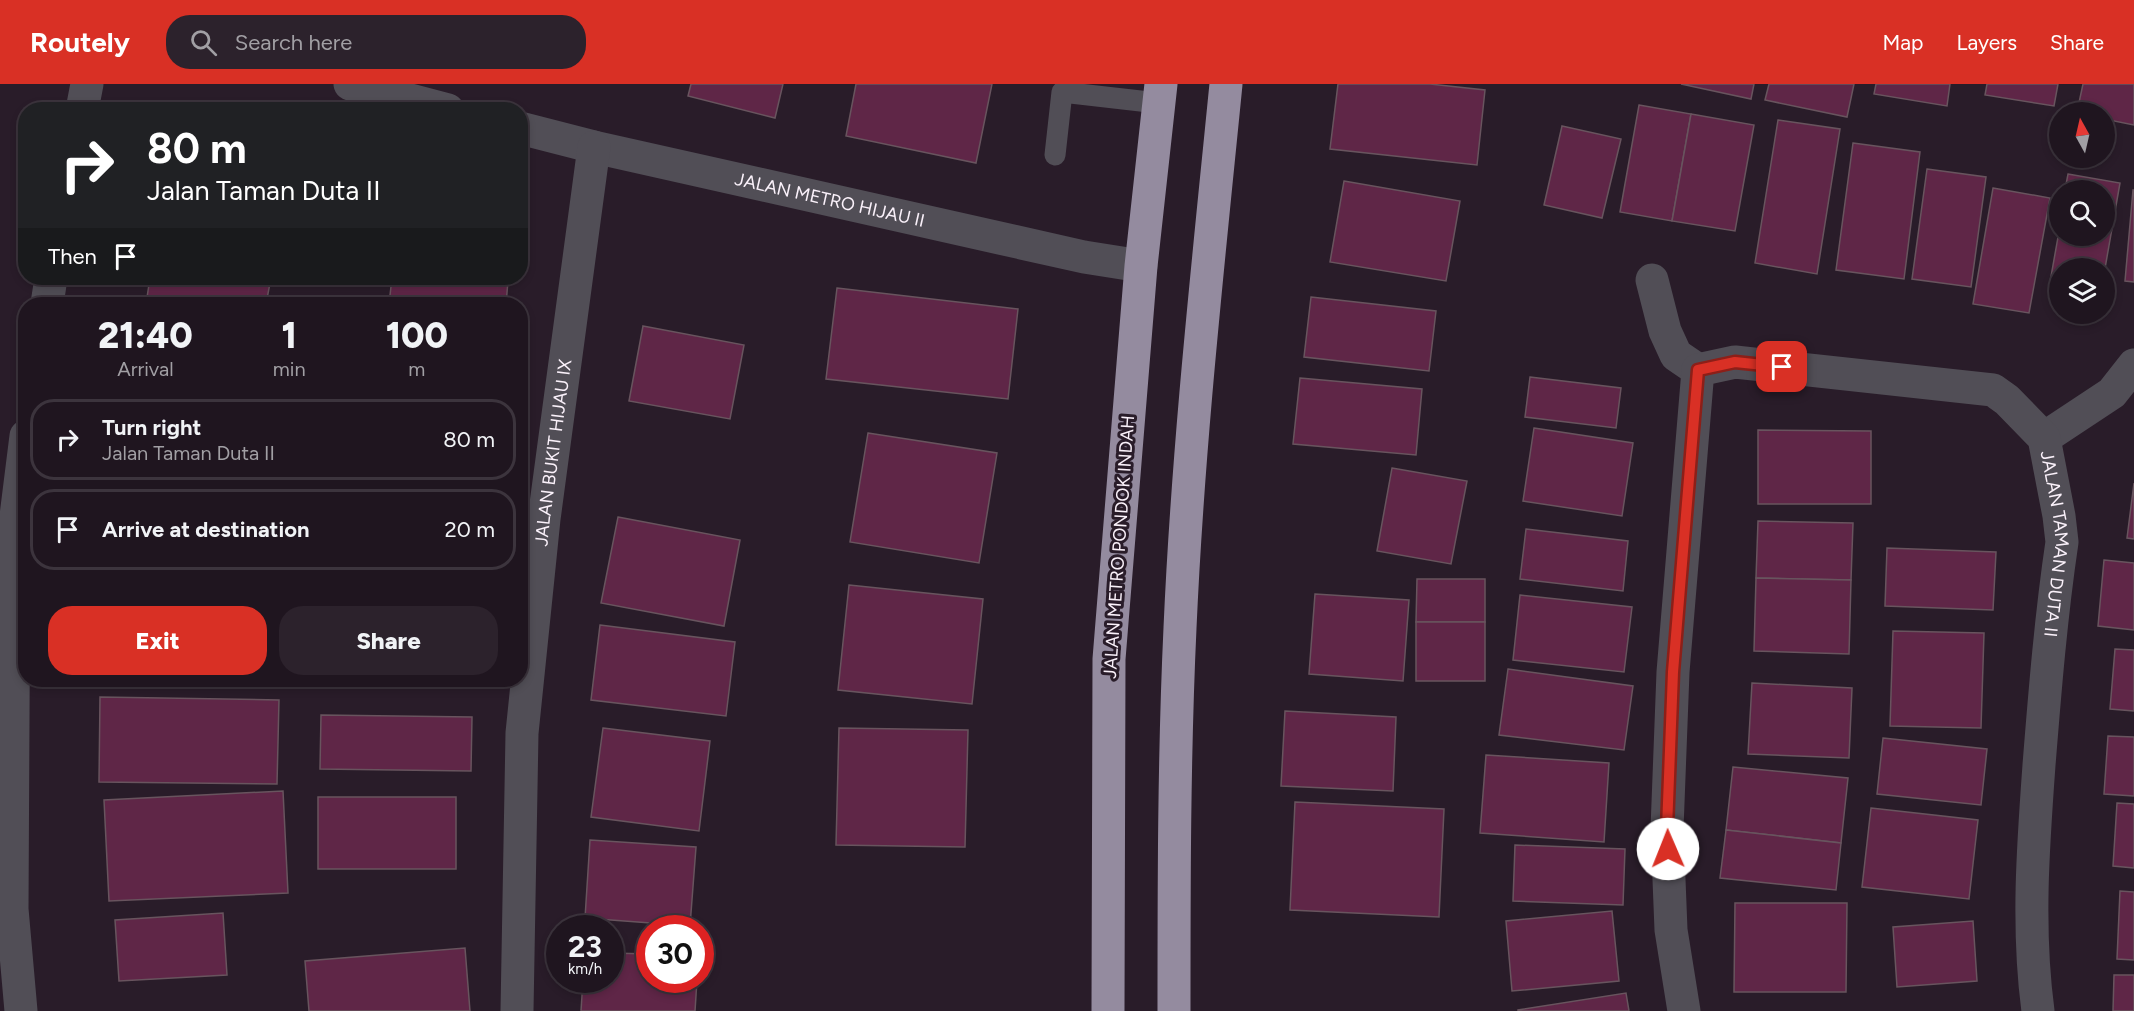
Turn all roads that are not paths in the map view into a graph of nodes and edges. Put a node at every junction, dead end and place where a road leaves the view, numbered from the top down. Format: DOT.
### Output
graph roads {
  1 [pos="87,84"];
  2 [pos="350,84"];
  3 [pos="1226,84"];
  4 [pos="1159,94"];
  5 [pos="84,102"];
  6 [pos="418,102"];
  7 [pos="528,130"];
  8 [pos="594,147"];
  9 [pos="1055,154"];
  10 [pos="1141,266"];
  11 [pos="1652,280"];
  12 [pos="2134,365"];
  13 [pos="1698,370"];
  14 [pos="2043,438"];
  15 [pos="18,474"];
  16 [pos="7,527"];
  17 [pos="528,681"];
  18 [pos="527,687"];
  19 [pos="6,909"];
  20 [pos="21,1011"];
  21 [pos="517,1011"];
  22 [pos="1108,1011"];
  23 [pos="1174,1011"];
  24 [pos="1684,1011"];
  25 [pos="2038,1011"];
  1 -- 5 [label="street"];
  2 -- 6 [label="street"];
  3 -- 23 [label="highway"];
  4 -- 9 [label="lane"];
  4 -- 10 [label="highway, JALAN METRO PONDOK INDAH"];
  7 -- 8 [label="street, JALAN METRO HIJAU II"];
  8 -- 10 [label="street, JALAN METRO HIJAU II"];
  8 -- 17 [label="street, JALAN BUKIT HIJAU IX"];
  10 -- 22 [label="highway, JALAN METRO PONDOK INDAH"];
  11 -- 13 [label="street"];
  12 -- 14 [label="street"];
  13 -- 14 [label="street, JALAN TAMAN DUTA II"];
  13 -- 24 [label="street"];
  14 -- 25 [label="street, JALAN TAMAN DUTA II"];
  15 -- 16 [label="street"];
  16 -- 19 [label="street"];
  18 -- 21 [label="street, JALAN BUKIT HIJAU IX"];
  19 -- 20 [label="street"];
}
